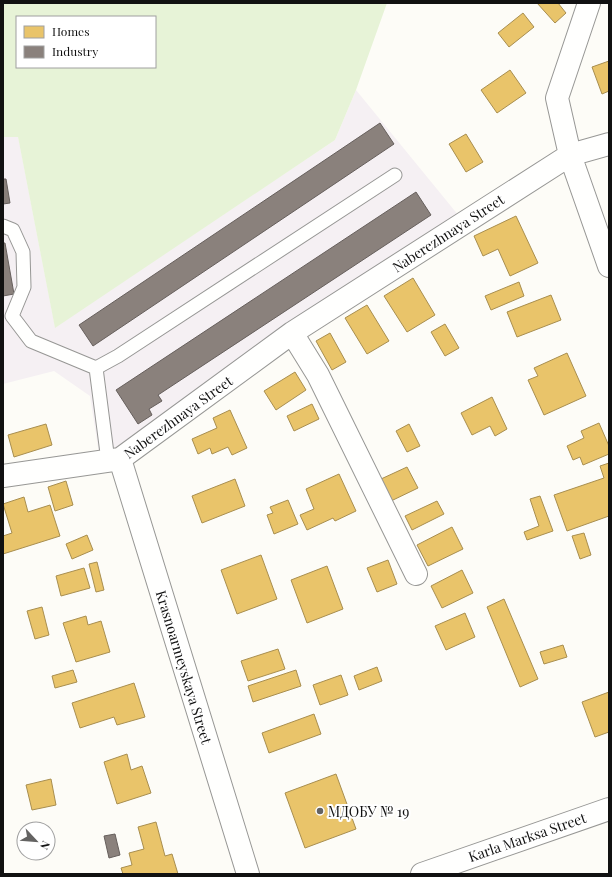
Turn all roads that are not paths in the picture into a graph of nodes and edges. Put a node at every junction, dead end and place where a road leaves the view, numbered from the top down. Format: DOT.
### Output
graph roads {
  1 [pos="589,3"];
  2 [pos="609,144"];
  3 [pos="570,155"];
  4 [pos="395,175"];
  5 [pos="3,226"];
  6 [pos="609,266"];
  7 [pos="7,317"];
  8 [pos="292,333"];
  9 [pos="96,368"];
  10 [pos="114,460"];
  11 [pos="3,476"];
  12 [pos="416,574"];
  13 [pos="609,809"];
  14 [pos="248,874"];
  15 [pos="422,874"];
  1 -- 3 [label="street"];
  2 -- 3 [label="street, Naberezhnaya Street"];
  3 -- 6 [label="street"];
  3 -- 8 [label="street, Naberezhnaya Street"];
  4 -- 9 [label="lane"];
  5 -- 7 [label="lane"];
  7 -- 9 [label="lane"];
  8 -- 10 [label="street, Naberezhnaya Street"];
  8 -- 12 [label="street"];
  9 -- 10 [label="lane"];
  10 -- 11 [label="street, Naberezhnaya Street"];
  10 -- 14 [label="street, Krasnoarmeyskaya Street"];
  13 -- 15 [label="street, Karla Marksa Street"];
}
